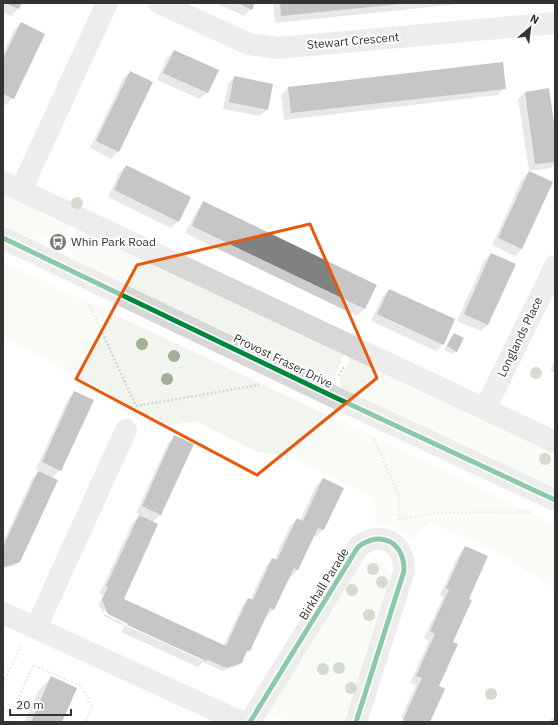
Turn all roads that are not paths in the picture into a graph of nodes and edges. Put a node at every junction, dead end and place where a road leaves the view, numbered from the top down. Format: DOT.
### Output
graph roads {
  1 [pos="107,3"];
  2 [pos="159,3"];
  3 [pos="555,23"];
  4 [pos="12,186"];
  5 [pos="3,238"];
  6 [pos="555,266"];
  7 [pos="485,409"];
  8 [pos="126,430"];
  9 [pos="555,442"];
  10 [pos="555,500"];
  11 [pos="3,613"];
  12 [pos="30,634"];
  13 [pos="241,722"];
  14 [pos="250,722"];
  15 [pos="356,722"];
  1 -- 4 [label="street"];
  2 -- 3 [label="street, Stewart Crescent"];
  4 -- 7 [label="street"];
  5 -- 10 [label="street, Provost Fraser Drive"];
  6 -- 7 [label="street, Longlands Place"];
  7 -- 9 [label="street"];
  8 -- 12 [label="street"];
  11 -- 12 [label="street"];
  12 -- 13 [label="street"];
  14 -- 15 [label="street, Birkhall Parade"];
}
